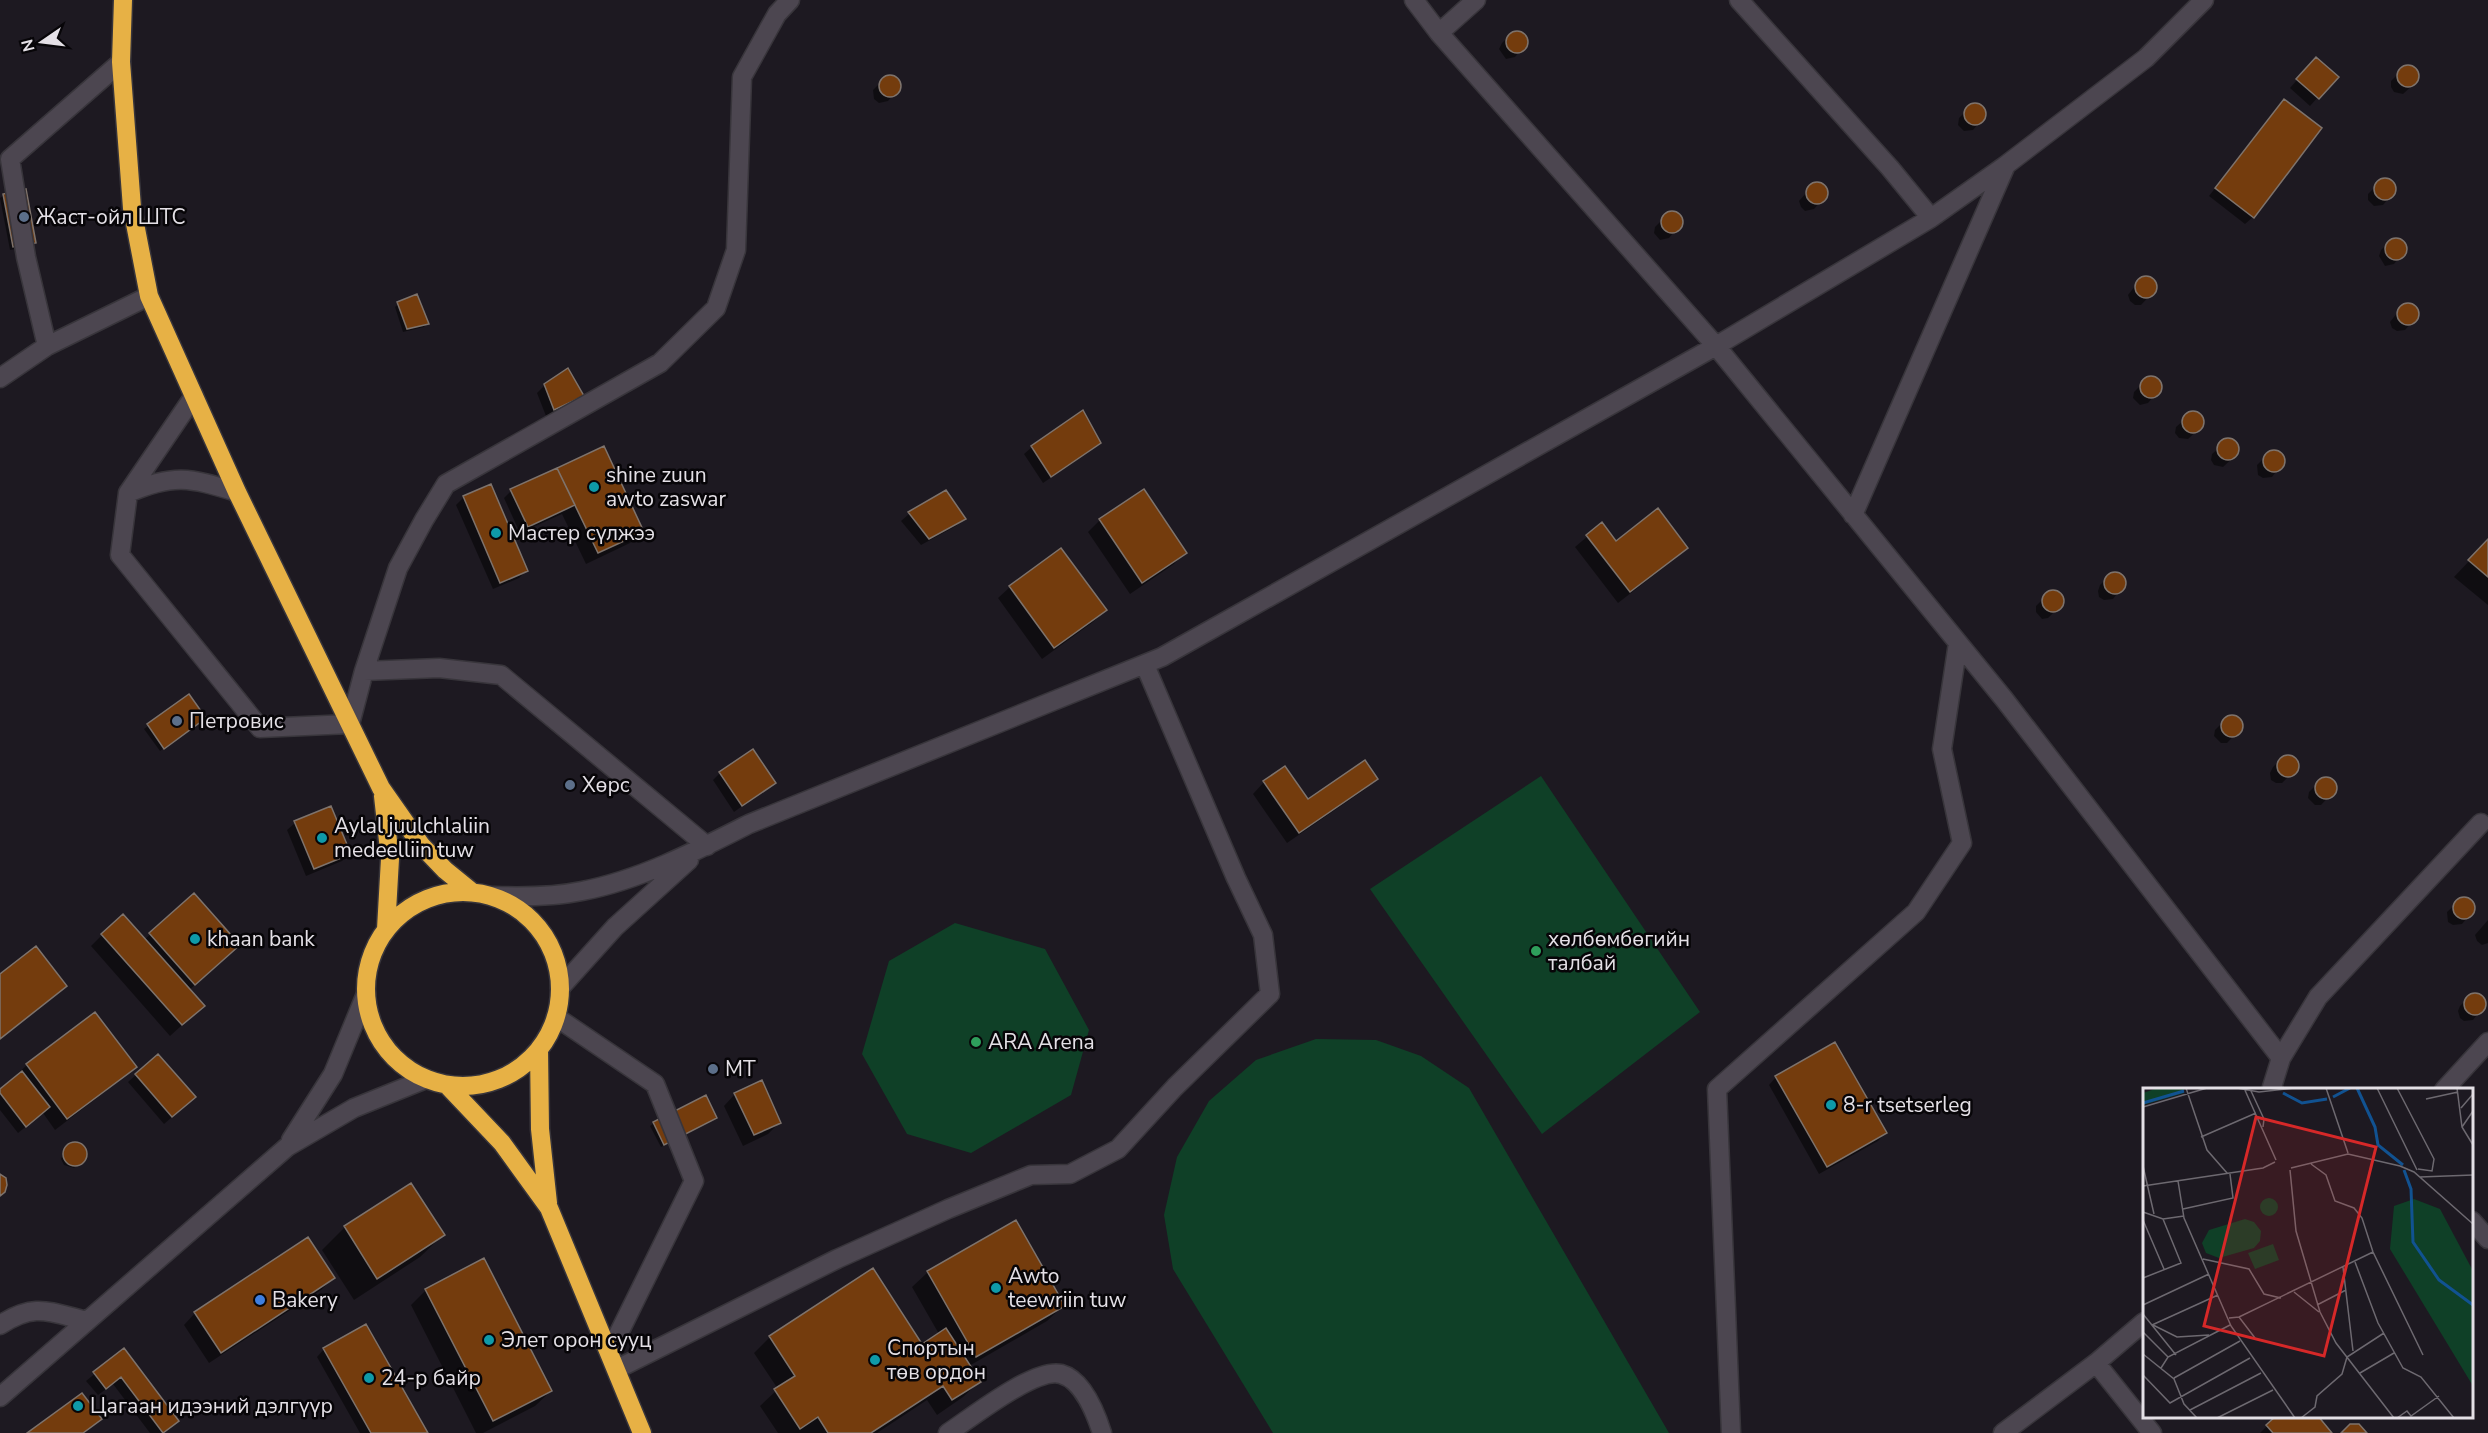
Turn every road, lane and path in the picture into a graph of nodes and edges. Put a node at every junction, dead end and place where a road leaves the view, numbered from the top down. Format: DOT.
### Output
graph roads {
  1 [pos="123,0"];
  2 [pos="790,0"];
  3 [pos="1414,0"];
  4 [pos="1476,0"];
  5 [pos="1739,0"];
  6 [pos="2204,0"];
  7 [pos="1439,33"];
  8 [pos="121,62"];
  9 [pos="2006,165"];
  10 [pos="1931,218"];
  11 [pos="149,296"];
  12 [pos="47,346"];
  13 [pos="1716,346"];
  14 [pos="0,378"];
  15 [pos="194,396"];
  16 [pos="237,492"];
  17 [pos="128,493"];
  18 [pos="1853,515"];
  19 [pos="1958,643"];
  20 [pos="1145,664"];
  21 [pos="364,671"];
  22 [pos="350,724"];
  23 [pos="381,789"];
  24 [pos="2481,823"];
  25 [pos="707,846"];
  26 [pos="472,892"];
  27 [pos="494,896"];
  28 [pos="386,929"];
  29 [pos="560,988"];
  30 [pos="366,994"];
  31 [pos="556,1017"];
  32 [pos="2488,1042"];
  33 [pos="539,1049"];
  34 [pos="2281,1058"];
  35 [pos="426,1079"];
  36 [pos="447,1085"];
  37 [pos="2273,1088"];
  38 [pos="2445,1088"];
  39 [pos="287,1147"];
  40 [pos="549,1208"];
  41 [pos="2473,1222"];
  42 [pos="2488,1239"];
  43 [pos="87,1321"];
  44 [pos="2143,1324"];
  45 [pos="0,1325"];
  46 [pos="610,1351"];
  47 [pos="2096,1363"];
  48 [pos="617,1369"];
  49 [pos="0,1397"];
  50 [pos="642,1433"];
  51 [pos="948,1433"];
  52 [pos="1102,1433"];
  53 [pos="1731,1433"];
  54 [pos="2003,1433"];
  55 [pos="2152,1433"];
  1 -- 8 [label="highway"];
  2 -- 21 [label="street"];
  3 -- 7 [label="street"];
  4 -- 7 [label="street"];
  5 -- 10 [label="street"];
  6 -- 9 [label="street"];
  7 -- 13 [label="street"];
  8 -- 11 [label="highway"];
  8 -- 12 [label="street"];
  9 -- 10 [label="street"];
  9 -- 18 [label="street"];
  10 -- 13 [label="street"];
  11 -- 12 [label="street"];
  11 -- 15 [label="highway"];
  12 -- 14 [label="street"];
  13 -- 18 [label="street"];
  13 -- 20 [label="street"];
  15 -- 16 [label="highway"];
  15 -- 17 [label="street"];
  16 -- 17 [label="street"];
  16 -- 22 [label="highway"];
  17 -- 22 [label="street"];
  18 -- 19 [label="street"];
  19 -- 34 [label="street"];
  19 -- 53 [label="street"];
  20 -- 25 [label="street"];
  20 -- 48 [label="street"];
  21 -- 22 [label="street"];
  21 -- 25 [label="street"];
  22 -- 23 [label="highway"];
  23 -- 26 [label="highway"];
  23 -- 28 [label="highway"];
  24 -- 34 [label="street"];
  25 -- 27 [label="street"];
  25 -- 29 [label="street"];
  26 -- 27 [label="highway"];
  26 -- 28 [label="highway"];
  27 -- 29 [label="highway"];
  28 -- 30 [label="highway"];
  29 -- 31 [label="highway"];
  30 -- 35 [label="highway"];
  30 -- 39 [label="street"];
  31 -- 33 [label="highway"];
  31 -- 46 [label="street"];
  32 -- 38 [label="street"];
  33 -- 36 [label="highway"];
  33 -- 40 [label="highway"];
  34 -- 37 [label="street"];
  35 -- 36 [label="highway"];
  35 -- 39 [label="street"];
  36 -- 40 [label="highway"];
  39 -- 43 [label="street"];
  40 -- 46 [label="highway"];
  41 -- 42 [label="street"];
  43 -- 45 [label="street"];
  43 -- 49 [label="street"];
  44 -- 47 [label="street"];
  46 -- 48 [label="highway"];
  47 -- 54 [label="street"];
  47 -- 55 [label="street"];
  48 -- 50 [label="highway"];
  51 -- 52 [label="street"];
}
